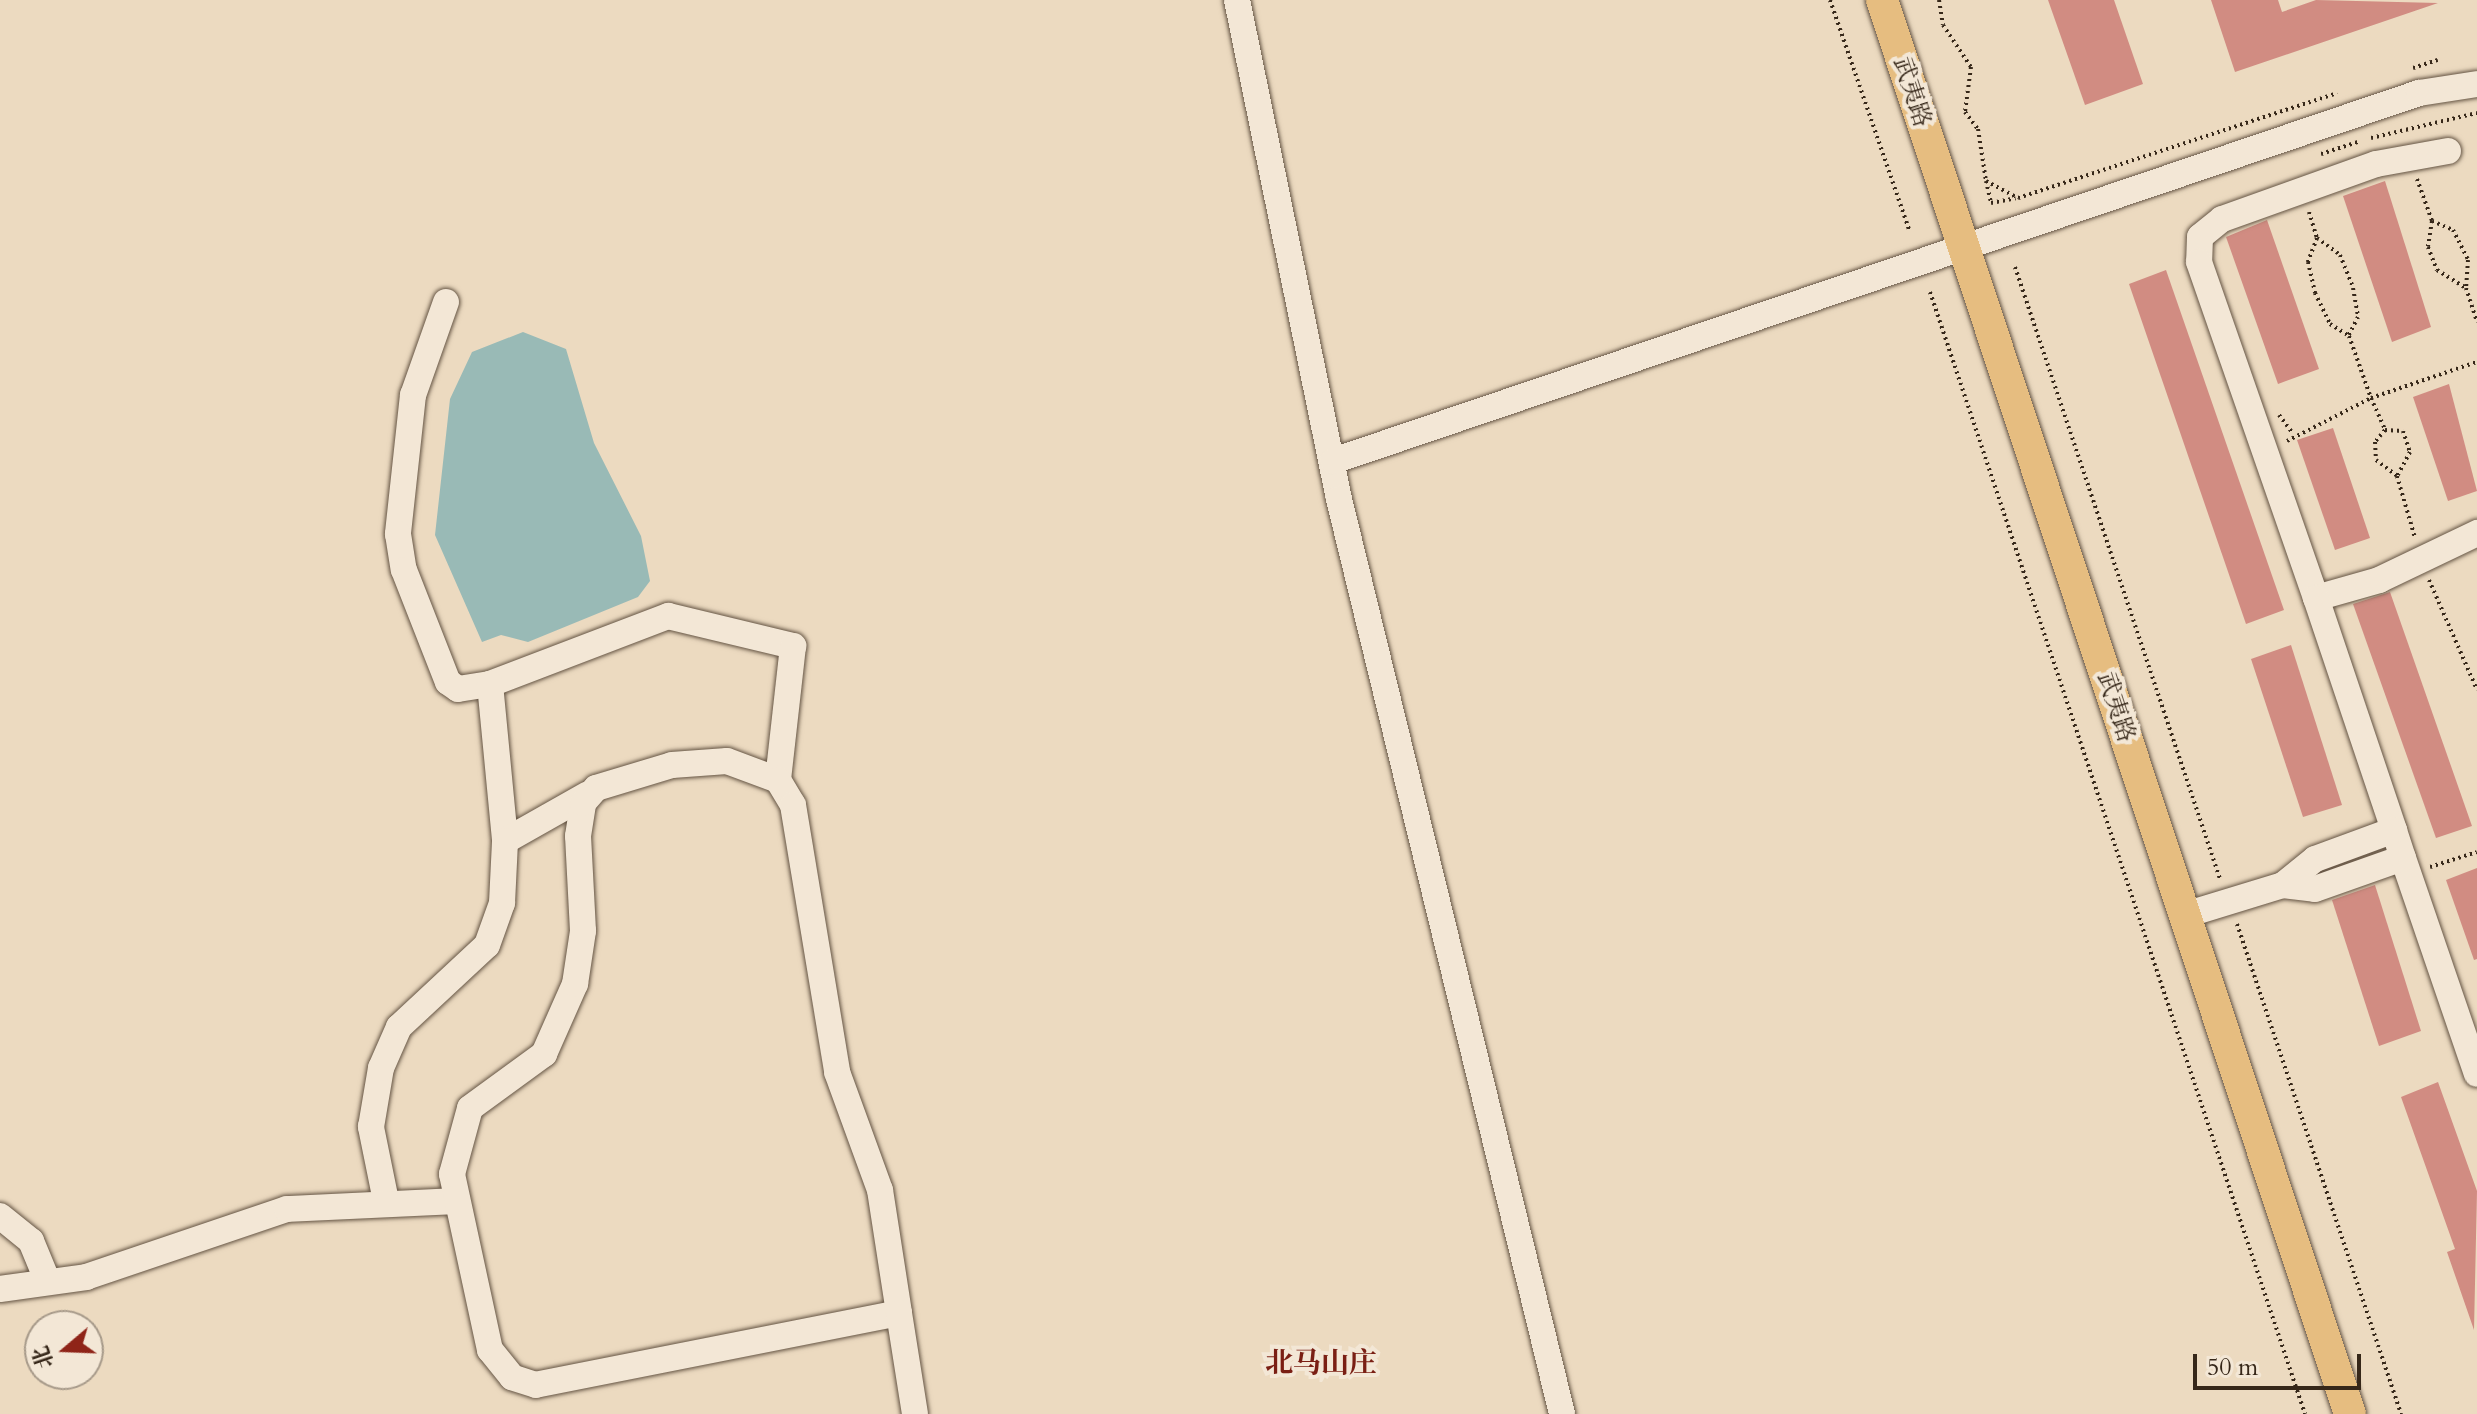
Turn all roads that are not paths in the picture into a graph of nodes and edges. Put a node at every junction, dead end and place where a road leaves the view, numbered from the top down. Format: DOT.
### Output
graph roads {
  1 [pos="1237,0"];
  2 [pos="1882,0"];
  3 [pos="2477,84"];
  4 [pos="2448,151"];
  5 [pos="1964,248"];
  6 [pos="446,302"];
  7 [pos="1333,461"];
  8 [pos="2477,533"];
  9 [pos="2316,598"];
  10 [pos="490,684"];
  11 [pos="778,780"];
  12 [pos="588,794"];
  13 [pos="2394,830"];
  14 [pos="505,841"];
  15 [pos="2404,862"];
  16 [pos="2283,885"];
  17 [pos="2185,915"];
  18 [pos="2477,1074"];
  19 [pos="386,1201"];
  20 [pos="455,1201"];
  21 [pos="0,1216"];
  22 [pos="48,1282"];
  23 [pos="0,1289"];
  24 [pos="899,1313"];
  25 [pos="915,1414"];
  26 [pos="1562,1414"];
  27 [pos="2350,1414"];
  1 -- 7 [label="street"];
  2 -- 5 [label="main road, 武夷路"];
  3 -- 5 [label="street"];
  4 -- 9 [label="street"];
  5 -- 7 [label="street"];
  5 -- 17 [label="main road, 武夷路"];
  6 -- 10 [label="street"];
  7 -- 26 [label="street"];
  8 -- 9 [label="street"];
  9 -- 13 [label="street"];
  10 -- 11 [label="street"];
  10 -- 14 [label="street"];
  11 -- 12 [label="street"];
  11 -- 24 [label="street"];
  12 -- 14 [label="street"];
  12 -- 20 [label="street"];
  13 -- 15 [label="street"];
  13 -- 16 [label="street"];
  14 -- 19 [label="street"];
  15 -- 16 [label="street"];
  15 -- 18 [label="street"];
  16 -- 17 [label="street"];
  17 -- 27 [label="main road, 武夷路"];
  19 -- 20 [label="street"];
  19 -- 22 [label="street"];
  20 -- 24 [label="street"];
  21 -- 22 [label="street"];
  22 -- 23 [label="street"];
  24 -- 25 [label="street"];
}
